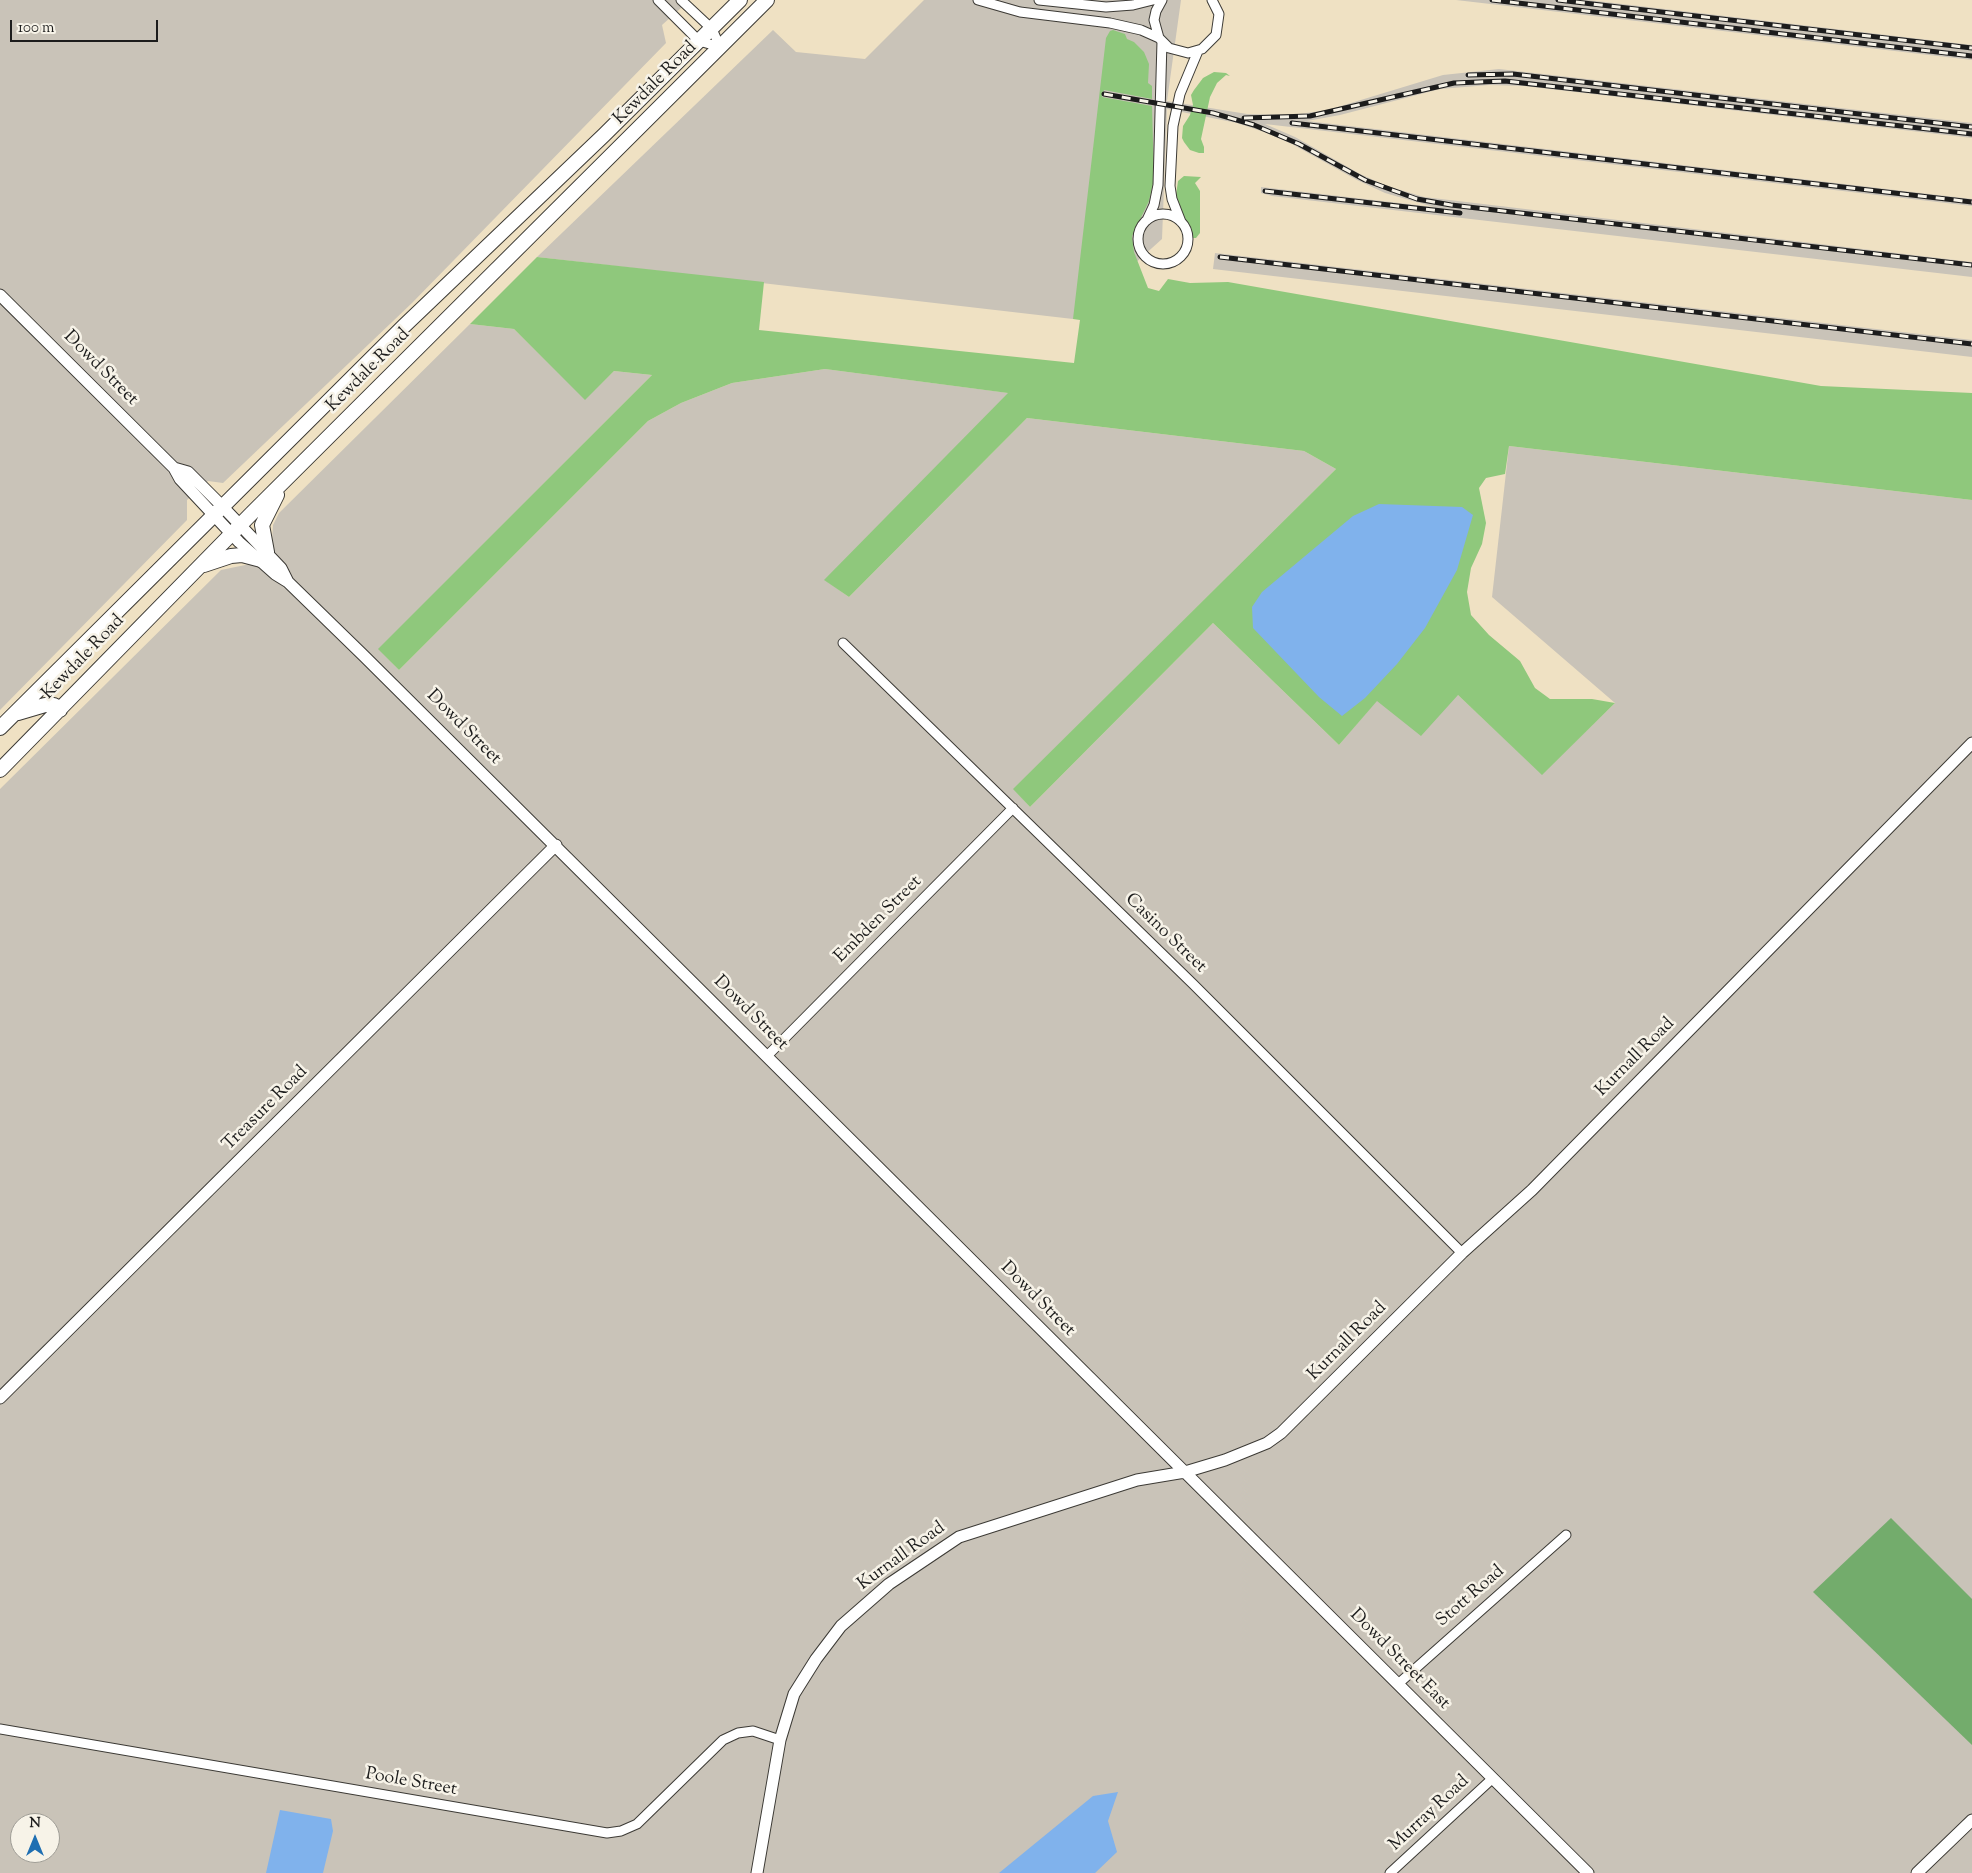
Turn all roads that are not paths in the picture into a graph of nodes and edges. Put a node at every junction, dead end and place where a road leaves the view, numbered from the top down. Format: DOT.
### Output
graph roads {
  1 [pos="658,0"];
  2 [pos="681,0"];
  3 [pos="740,0"];
  4 [pos="767,0"];
  5 [pos="978,0"];
  6 [pos="1039,0"];
  7 [pos="1153,0"];
  8 [pos="1162,0"];
  9 [pos="1212,0"];
  10 [pos="712,29"];
  11 [pos="1160,39"];
  12 [pos="699,41"];
  13 [pos="720,47"];
  14 [pos="1198,51"];
  15 [pos="548,188"];
  16 [pos="563,202"];
  17 [pos="1147,220"];
  18 [pos="1181,222"];
  19 [pos="0,295"];
  20 [pos="282,485"];
  21 [pos="217,511"];
  22 [pos="236,530"];
  23 [pos="264,556"];
  24 [pos="198,568"];
  25 [pos="843,643"];
  26 [pos="60,710"];
  27 [pos="13,715"];
  28 [pos="0,728"];
  29 [pos="1972,742"];
  30 [pos="0,770"];
  31 [pos="1013,808"];
  32 [pos="556,845"];
  33 [pos="768,1056"];
  34 [pos="1462,1253"];
  35 [pos="0,1398"];
  36 [pos="1185,1472"];
  37 [pos="1566,1535"];
  38 [pos="1398,1684"];
  39 [pos="0,1729"];
  40 [pos="780,1740"];
  41 [pos="1493,1778"];
  42 [pos="1972,1820"];
  43 [pos="757,1873"];
  44 [pos="1390,1873"];
  45 [pos="1588,1873"];
  46 [pos="1917,1873"];
  1 -- 12 [label="street"];
  2 -- 10 [label="street"];
  3 -- 10 [label="main road, Kewdale Road"];
  4 -- 13 [label="main road, Kewdale Road"];
  5 -- 11 [label="street"];
  6 -- 7 [label="street"];
  8 -- 11 [label="street"];
  9 -- 14 [label="street"];
  10 -- 12 [label="main road, Kewdale Road"];
  10 -- 13 [label="street"];
  11 -- 14 [label="street"];
  11 -- 17 [label="street"];
  12 -- 13 [label="street"];
  12 -- 15 [label="main road, Kewdale Road"];
  13 -- 16 [label="main road, Kewdale Road"];
  14 -- 18 [label="street"];
  15 -- 16 [label="main road"];
  15 -- 21 [label="main road, Kewdale Road"];
  16 -- 20 [label="main road, Kewdale Road"];
  17 -- 18 [label="street"];
  17 -- 18 [label="street"];
  19 -- 21 [label="street, Dowd Street"];
  20 -- 22 [label="main road, Kewdale Road"];
  20 -- 23 [label="main road"];
  21 -- 22 [label="street, Dowd Street"];
  21 -- 27 [label="main road, Kewdale Road"];
  22 -- 23 [label="street, Dowd Street"];
  22 -- 24 [label="main road, Kewdale Road"];
  23 -- 24 [label="main road"];
  23 -- 32 [label="street, Dowd Street"];
  24 -- 26 [label="main road, Kewdale Road"];
  25 -- 31 [label="street, Casino Street"];
  26 -- 27 [label="main road"];
  26 -- 30 [label="main road, Kewdale Road"];
  27 -- 28 [label="main road, Kewdale Road"];
  29 -- 34 [label="street, Kurnall Road"];
  31 -- 33 [label="street, Embden Street"];
  31 -- 34 [label="street, Casino Street"];
  32 -- 33 [label="street, Dowd Street"];
  32 -- 35 [label="street, Treasure Road"];
  33 -- 36 [label="street, Dowd Street"];
  34 -- 36 [label="street, Kurnall Road"];
  36 -- 38 [label="street, Dowd Street East"];
  36 -- 40 [label="street, Kurnall Road"];
  37 -- 38 [label="street, Stott Road"];
  38 -- 41 [label="street, Dowd Street East"];
  39 -- 40 [label="street, Poole Street"];
  40 -- 43 [label="street, Kurnall Road"];
  41 -- 44 [label="street, Murray Road"];
  41 -- 45 [label="street, Dowd Street East"];
  42 -- 46 [label="street"];
}
